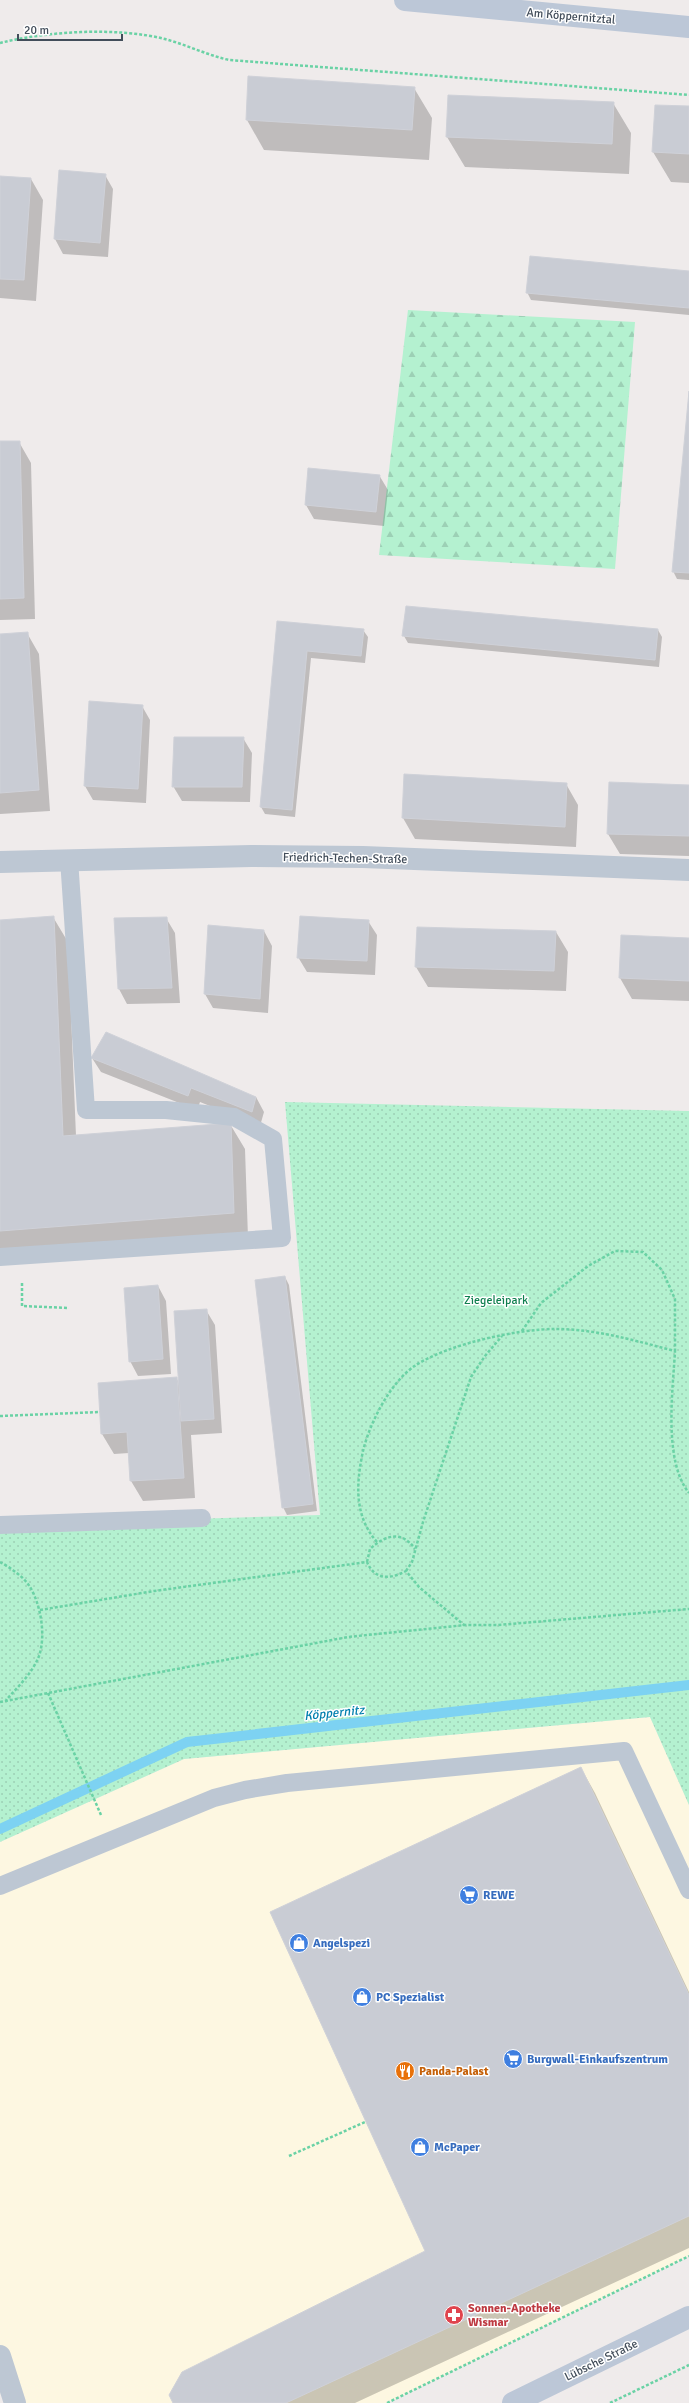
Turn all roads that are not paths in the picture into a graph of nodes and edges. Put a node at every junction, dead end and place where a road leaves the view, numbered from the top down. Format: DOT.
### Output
graph roads {
  1 [pos="406,0"];
  2 [pos="689,27"];
  3 [pos="69,859"];
  4 [pos="0,862"];
  5 [pos="689,870"];
  6 [pos="0,1257"];
  7 [pos="202,1518"];
  8 [pos="0,1524"];
  9 [pos="0,1886"];
  10 [pos="689,1890"];
  11 [pos="689,2317"];
  12 [pos="0,2356"];
  13 [pos="15,2403"];
  14 [pos="514,2403"];
  1 -- 2 [label="street, Am Köppernitztal"];
  3 -- 4 [label="street, Friedrich-Techen-Straße"];
  3 -- 5 [label="street, Friedrich-Techen-Straße"];
  3 -- 6 [label="lane"];
  7 -- 8 [label="lane"];
  9 -- 10 [label="lane"];
  11 -- 14 [label="street, Lübsche Straße"];
  12 -- 13 [label="street"];
}
